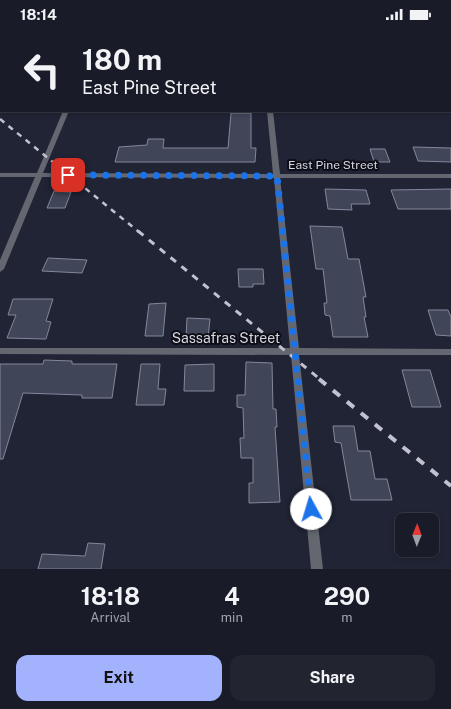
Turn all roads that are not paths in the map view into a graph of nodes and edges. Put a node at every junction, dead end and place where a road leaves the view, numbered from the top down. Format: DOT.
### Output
graph roads {
  1 [pos="66,112"];
  2 [pos="270,112"];
  3 [pos="0,175"];
  4 [pos="38,175"];
  5 [pos="277,176"];
  6 [pos="451,176"];
  7 [pos="0,269"];
  8 [pos="0,351"];
  9 [pos="295,351"];
  10 [pos="451,352"];
  11 [pos="317,569"];
  1 -- 4 [label="street"];
  2 -- 5 [label="street"];
  3 -- 4 [label="street, East Pine Street"];
  4 -- 5 [label="street, East Pine Street"];
  4 -- 7 [label="street"];
  5 -- 6 [label="street, East Pine Street"];
  5 -- 9 [label="street"];
  8 -- 9 [label="street, Sassafras Street"];
  9 -- 10 [label="street, Sassafras Street"];
  9 -- 11 [label="street"];
}
